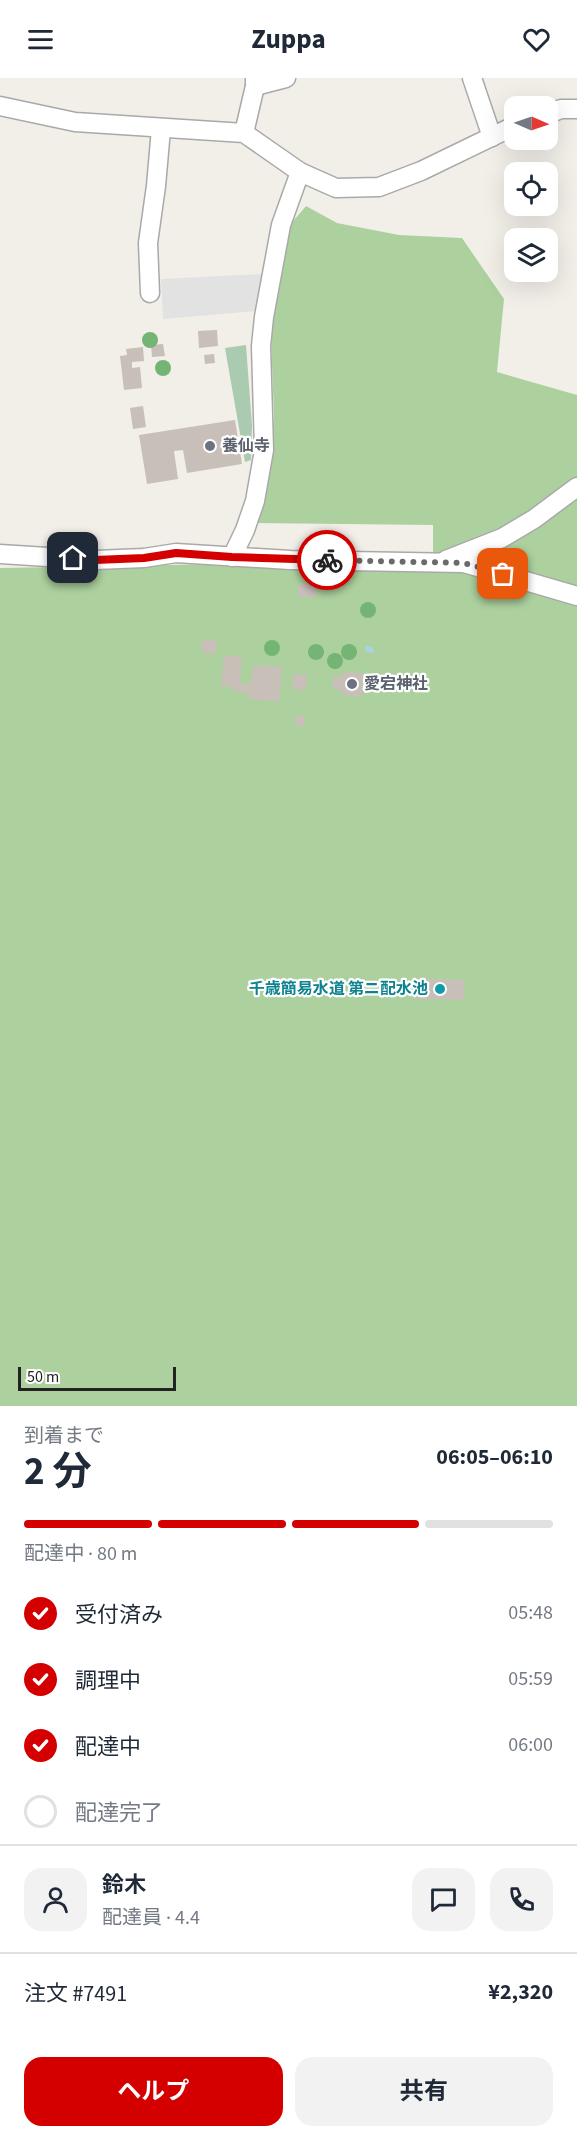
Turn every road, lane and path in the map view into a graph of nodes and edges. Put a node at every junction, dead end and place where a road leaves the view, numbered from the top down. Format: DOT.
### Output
graph roads {
  1 [pos="286,78"];
  2 [pos="472,78"];
  3 [pos="255,82"];
  4 [pos="0,106"];
  5 [pos="577,109"];
  6 [pos="558,110"];
  7 [pos="161,129"];
  8 [pos="504,131"];
  9 [pos="244,133"];
  10 [pos="492,137"];
  11 [pos="300,172"];
  12 [pos="150,293"];
  13 [pos="577,487"];
  14 [pos="0,554"];
  15 [pos="232,557"];
  16 [pos="441,562"];
  17 [pos="577,596"];
  1 -- 3 [label="street"];
  2 -- 10 [label="street"];
  3 -- 9 [label="street"];
  4 -- 7 [label="street"];
  5 -- 6 [label="street"];
  7 -- 9 [label="street"];
  7 -- 12 [label="street"];
  8 -- 10 [label="street"];
  9 -- 11 [label="street"];
  10 -- 11 [label="street"];
  11 -- 15 [label="street"];
  13 -- 16 [label="street"];
  14 -- 15 [label="street"];
  15 -- 16 [label="street"];
  16 -- 17 [label="street"];
}
